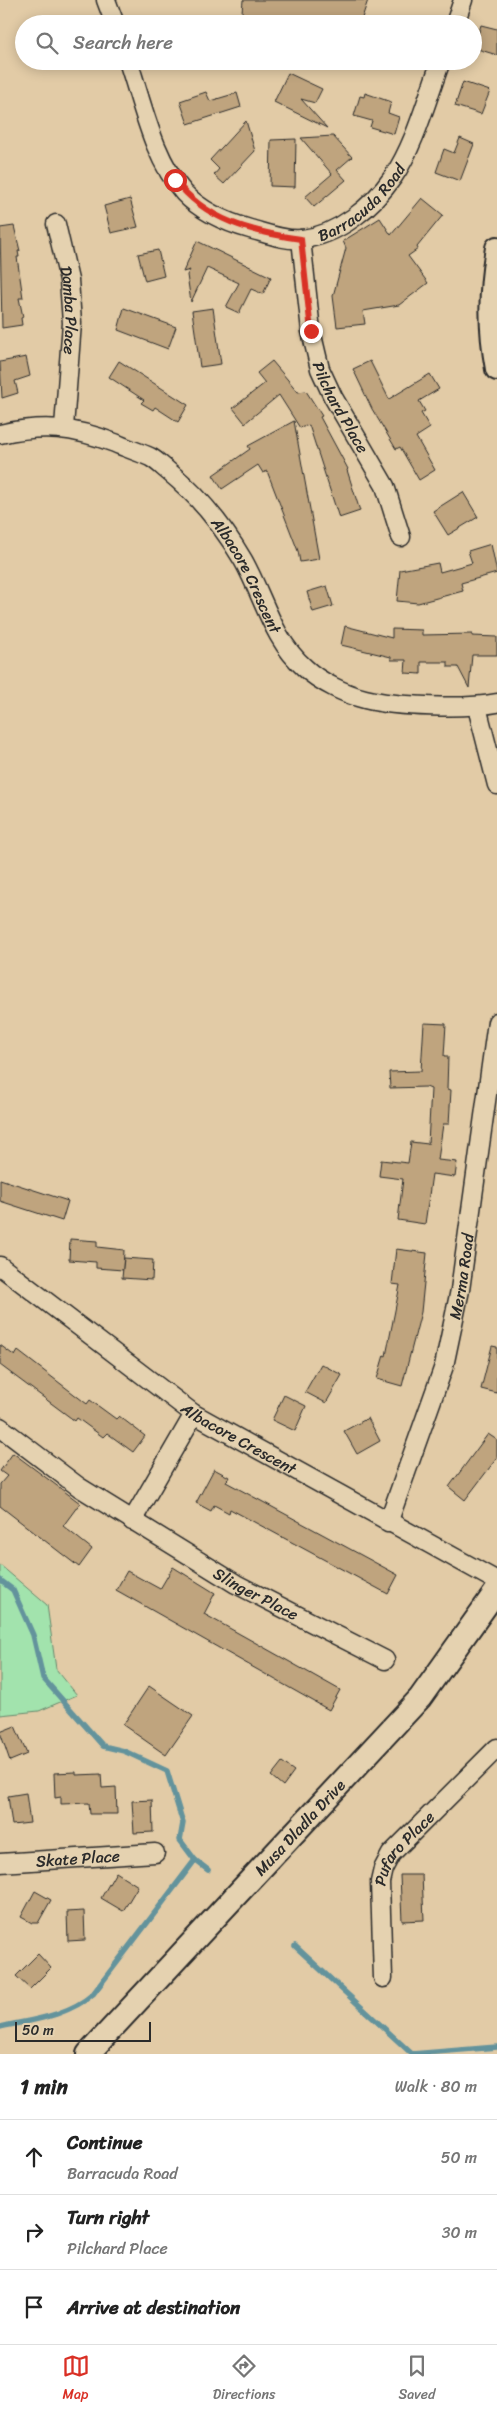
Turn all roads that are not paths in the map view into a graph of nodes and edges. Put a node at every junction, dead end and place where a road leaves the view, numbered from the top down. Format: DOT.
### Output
graph roads {
  1 [pos="106,0"];
  2 [pos="464,0"];
  3 [pos="112,15"];
  4 [pos="458,15"];
  5 [pos="131,70"];
  6 [pos="438,70"];
  7 [pos="56,224"];
  8 [pos="301,239"];
  9 [pos="497,248"];
  10 [pos="497,368"];
  11 [pos="64,427"];
  12 [pos="0,434"];
  13 [pos="400,537"];
  14 [pos="497,703"];
  15 [pos="477,707"];
  16 [pos="497,785"];
  17 [pos="497,1022"];
  18 [pos="0,1266"];
  19 [pos="194,1414"];
  20 [pos="0,1427"];
  21 [pos="132,1521"];
  22 [pos="388,1523"];
  23 [pos="497,1581"];
  24 [pos="497,1590"];
  25 [pos="385,1660"];
  26 [pos="497,1748"];
  27 [pos="155,1853"];
  28 [pos="0,1864"];
  29 [pos="383,1978"];
  30 [pos="88,2054"];
  1 -- 3 [label="street"];
  2 -- 4 [label="street"];
  5 -- 8 [label="street, Barracuda Road"];
  6 -- 8 [label="street, Barracuda Road"];
  7 -- 11 [label="street, Damba Place"];
  8 -- 13 [label="street, Pilchard Place"];
  9 -- 10 [label="street"];
  11 -- 12 [label="street, Albacore Crescent"];
  11 -- 15 [label="street, Albacore Crescent"];
  14 -- 15 [label="street, Albacore Crescent"];
  15 -- 16 [label="street"];
  17 -- 22 [label="street, Merma Road"];
  18 -- 19 [label="street, Albacore Crescent"];
  19 -- 21 [label="street"];
  19 -- 22 [label="street, Albacore Crescent"];
  20 -- 21 [label="street, Slinger Place"];
  21 -- 25 [label="street, Slinger Place"];
  22 -- 23 [label="street, Albacore Crescent"];
  24 -- 30 [label="street, Musa Dladla Drive"];
  26 -- 29 [label="street, Pufaro Place"];
  27 -- 28 [label="street, Skate Place"];
}
